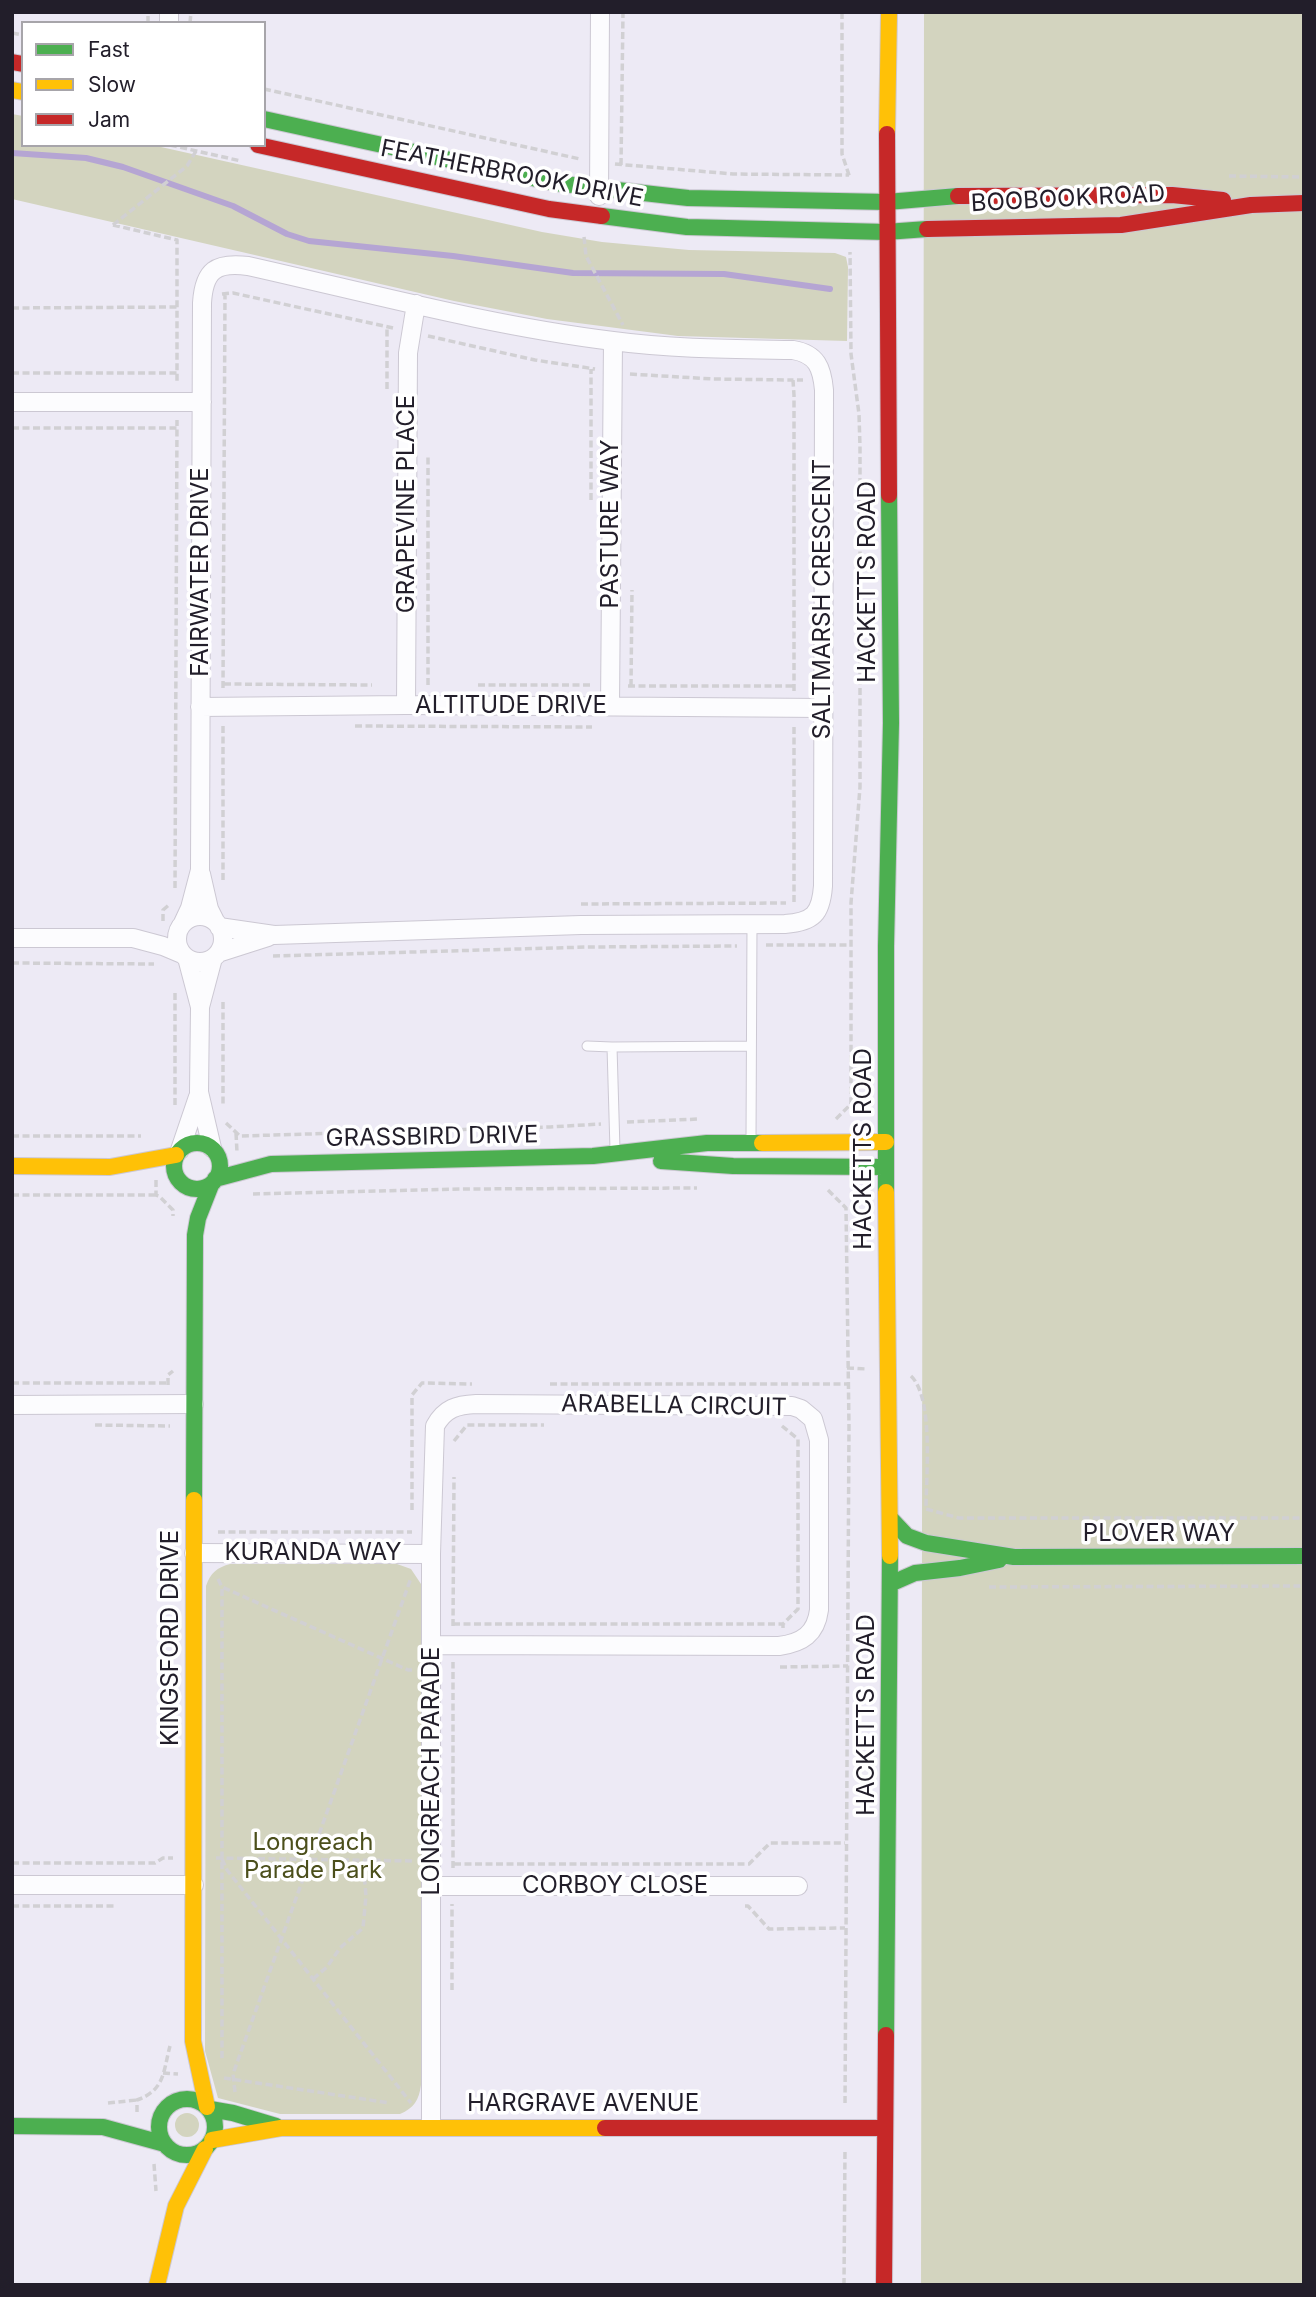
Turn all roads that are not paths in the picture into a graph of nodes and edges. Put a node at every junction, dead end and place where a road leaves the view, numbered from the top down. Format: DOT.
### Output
graph roads {
  1 [pos="600,12"];
  2 [pos="889,12"];
  3 [pos="266,119"];
  4 [pos="266,147"];
  5 [pos="599,189"];
  6 [pos="887,202"];
  7 [pos="1304,203"];
  8 [pos="1251,205"];
  9 [pos="598,217"];
  10 [pos="886,232"];
  11 [pos="416,304"];
  12 [pos="613,341"];
  13 [pos="12,402"];
  14 [pos="202,402"];
  15 [pos="406,705"];
  16 [pos="610,706"];
  17 [pos="200,707"];
  18 [pos="823,708"];
  19 [pos="200,870"];
  20 [pos="182,924"];
  21 [pos="217,924"];
  22 [pos="752,924"];
  23 [pos="274,935"];
  24 [pos="12,938"];
  25 [pos="132,939"];
  26 [pos="216,955"];
  27 [pos="185,956"];
  28 [pos="200,1007"];
  29 [pos="587,1046"];
  30 [pos="751,1046"];
  31 [pos="612,1047"];
  32 [pos="199,1092"];
  33 [pos="751,1142"];
  34 [pos="886,1142"];
  35 [pos="214,1151"];
  36 [pos="178,1152"];
  37 [pos="615,1154"];
  38 [pos="593,1156"];
  39 [pos="271,1164"];
  40 [pos="12,1166"];
  41 [pos="110,1167"];
  42 [pos="886,1167"];
  43 [pos="213,1182"];
  44 [pos="182,1183"];
  45 [pos="195,1236"];
  46 [pos="194,1404"];
  47 [pos="12,1405"];
  48 [pos="440,1417"];
  49 [pos="890,1518"];
  50 [pos="194,1553"];
  51 [pos="431,1554"];
  52 [pos="1304,1556"];
  53 [pos="1014,1557"];
  54 [pos="890,1584"];
  55 [pos="432,1645"];
  56 [pos="12,1885"];
  57 [pos="194,1885"];
  58 [pos="432,1886"];
  59 [pos="798,1886"];
  60 [pos="193,2041"];
  61 [pos="168,2106"];
  62 [pos="209,2108"];
  63 [pos="12,2126"];
  64 [pos="103,2127"];
  65 [pos="431,2127"];
  66 [pos="281,2128"];
  67 [pos="885,2128"];
  68 [pos="166,2145"];
  69 [pos="209,2145"];
  70 [pos="176,2206"];
  71 [pos="157,2285"];
  72 [pos="884,2285"];
  1 -- 5 [label="street"];
  2 -- 6 [label="street, HACKETTS ROAD"];
  3 -- 5 [label="street, FEATHERBROOK DRIVE"];
  4 -- 9 [label="street, FEATHERBROOK DRIVE"];
  5 -- 6 [label="street, FEATHERBROOK DRIVE"];
  5 -- 9 [label="street"];
  6 -- 8 [label="street, BOOBOOK ROAD"];
  6 -- 10 [label="street, HACKETTS ROAD"];
  7 -- 8 [label="street, BOOBOOK ROAD"];
  8 -- 10 [label="street, BOOBOOK ROAD"];
  9 -- 10 [label="street, FEATHERBROOK DRIVE"];
  10 -- 34 [label="street, HACKETTS ROAD"];
  11 -- 12 [label="street"];
  11 -- 14 [label="street, FAIRWATER DRIVE"];
  11 -- 15 [label="street, GRAPEVINE PLACE"];
  12 -- 16 [label="street, PASTURE WAY"];
  12 -- 18 [label="street, SALTMARSH CRESCENT"];
  13 -- 14 [label="street"];
  14 -- 17 [label="street, FAIRWATER DRIVE"];
  15 -- 16 [label="street, ALTITUDE DRIVE"];
  15 -- 17 [label="street, ALTITUDE DRIVE"];
  16 -- 18 [label="street, ALTITUDE DRIVE"];
  17 -- 19 [label="street, FAIRWATER DRIVE"];
  18 -- 22 [label="street, SALTMARSH CRESCENT"];
  19 -- 20 [label="street, FAIRWATER DRIVE"];
  19 -- 21 [label="street, FAIRWATER DRIVE"];
  20 -- 21 [label="street"];
  20 -- 25 [label="street"];
  20 -- 27 [label="street"];
  21 -- 23 [label="street"];
  21 -- 26 [label="street"];
  22 -- 23 [label="street"];
  22 -- 30 [label="lane"];
  23 -- 26 [label="street"];
  24 -- 25 [label="street"];
  25 -- 27 [label="street"];
  26 -- 27 [label="street"];
  26 -- 28 [label="street"];
  27 -- 28 [label="street"];
  28 -- 32 [label="street"];
  29 -- 31 [label="lane"];
  30 -- 31 [label="lane"];
  30 -- 33 [label="lane"];
  31 -- 37 [label="lane"];
  32 -- 35 [label="street"];
  32 -- 36 [label="street"];
  33 -- 34 [label="street, GRASSBIRD DRIVE"];
  33 -- 37 [label="street, GRASSBIRD DRIVE"];
  34 -- 42 [label="street, HACKETTS ROAD"];
  35 -- 36 [label="street"];
  35 -- 39 [label="street, GRASSBIRD DRIVE"];
  35 -- 43 [label="street"];
  36 -- 41 [label="street"];
  36 -- 44 [label="street"];
  37 -- 38 [label="street, GRASSBIRD DRIVE"];
  38 -- 39 [label="street, GRASSBIRD DRIVE"];
  38 -- 42 [label="street, GRASSBIRD DRIVE"];
  39 -- 43 [label="street, GRASSBIRD DRIVE"];
  40 -- 41 [label="street"];
  41 -- 44 [label="street"];
  42 -- 49 [label="street, HACKETTS ROAD"];
  43 -- 44 [label="street"];
  43 -- 45 [label="street, KINGSFORD DRIVE"];
  44 -- 45 [label="street, KINGSFORD DRIVE"];
  45 -- 46 [label="street, KINGSFORD DRIVE"];
  46 -- 47 [label="street"];
  46 -- 50 [label="street, KINGSFORD DRIVE"];
  48 -- 51 [label="street, LONGREACH PARADE"];
  48 -- 55 [label="street, ARABELLA CIRCUIT"];
  49 -- 53 [label="street, PLOVER WAY"];
  49 -- 54 [label="street, HACKETTS ROAD"];
  50 -- 51 [label="street, KURANDA WAY"];
  50 -- 57 [label="street, KINGSFORD DRIVE"];
  51 -- 55 [label="street, LONGREACH PARADE"];
  52 -- 53 [label="street, PLOVER WAY"];
  53 -- 54 [label="street, PLOVER WAY"];
  54 -- 67 [label="street, HACKETTS ROAD"];
  55 -- 58 [label="street, LONGREACH PARADE"];
  56 -- 57 [label="street"];
  57 -- 60 [label="street, KINGSFORD DRIVE"];
  58 -- 59 [label="street, CORBOY CLOSE"];
  58 -- 65 [label="street, LONGREACH PARADE"];
  60 -- 61 [label="street, KINGSFORD DRIVE"];
  60 -- 62 [label="street, KINGSFORD DRIVE"];
  61 -- 62 [label="street"];
  61 -- 64 [label="street"];
  61 -- 68 [label="street"];
  62 -- 66 [label="street, HARGRAVE AVENUE"];
  62 -- 69 [label="street"];
  63 -- 64 [label="street"];
  64 -- 68 [label="street"];
  65 -- 66 [label="street, HARGRAVE AVENUE"];
  65 -- 67 [label="street, HARGRAVE AVENUE"];
  66 -- 69 [label="street, HARGRAVE AVENUE"];
  67 -- 72 [label="street, HACKETTS ROAD"];
  68 -- 69 [label="street"];
  68 -- 70 [label="street"];
  69 -- 70 [label="street"];
  70 -- 71 [label="street"];
}
